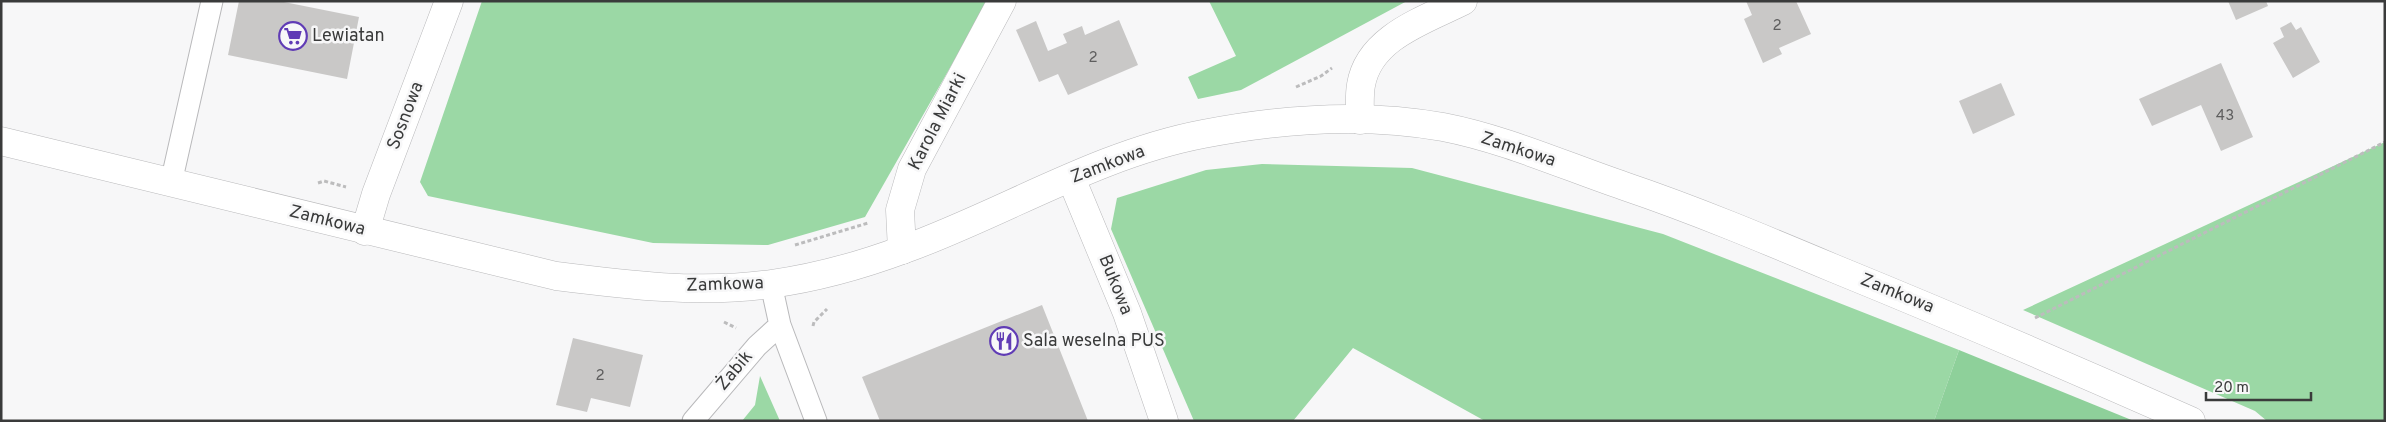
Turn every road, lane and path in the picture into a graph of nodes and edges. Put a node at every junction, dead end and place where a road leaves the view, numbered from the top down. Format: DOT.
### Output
graph roads {
  1 [pos="212,1"];
  2 [pos="449,1"];
  3 [pos="1002,1"];
  4 [pos="1463,1"];
  5 [pos="1333,67"];
  6 [pos="1289,89"];
  7 [pos="1360,120"];
  8 [pos="1,141"];
  9 [pos="2385,142"];
  10 [pos="1071,178"];
  11 [pos="171,183"];
  12 [pos="313,185"];
  13 [pos="376,194"];
  14 [pos="900,210"];
  15 [pos="365,231"];
  16 [pos="789,246"];
  17 [pos="902,250"];
  18 [pos="771,284"];
  19 [pos="780,325"];
  20 [pos="1999,336"];
  21 [pos="693,421"];
  22 [pos="816,421"];
  23 [pos="1164,421"];
  24 [pos="2191,421"];
  1 -- 11 [label="lane"];
  2 -- 13 [label="street, Sosnowa"];
  3 -- 14 [label="street, Karola Miarki"];
  4 -- 7 [label="street"];
  5 -- 6 [label="path"];
  7 -- 10 [label="street, Zamkowa"];
  7 -- 20 [label="street, Zamkowa"];
  8 -- 11 [label="street, Zamkowa"];
  9 -- 20 [label="path"];
  10 -- 17 [label="street, Zamkowa"];
  10 -- 23 [label="street, Bukowa"];
  11 -- 15 [label="street, Zamkowa"];
  12 -- 13 [label="path"];
  13 -- 15 [label="street, Sosnowa"];
  14 -- 16 [label="path"];
  14 -- 17 [label="street, Karola Miarki"];
  15 -- 18 [label="street, Zamkowa"];
  17 -- 18 [label="street, Zamkowa"];
  18 -- 19 [label="lane"];
  19 -- 21 [label="lane, Żabik"];
  19 -- 22 [label="lane"];
  20 -- 24 [label="street, Zamkowa"];
}
